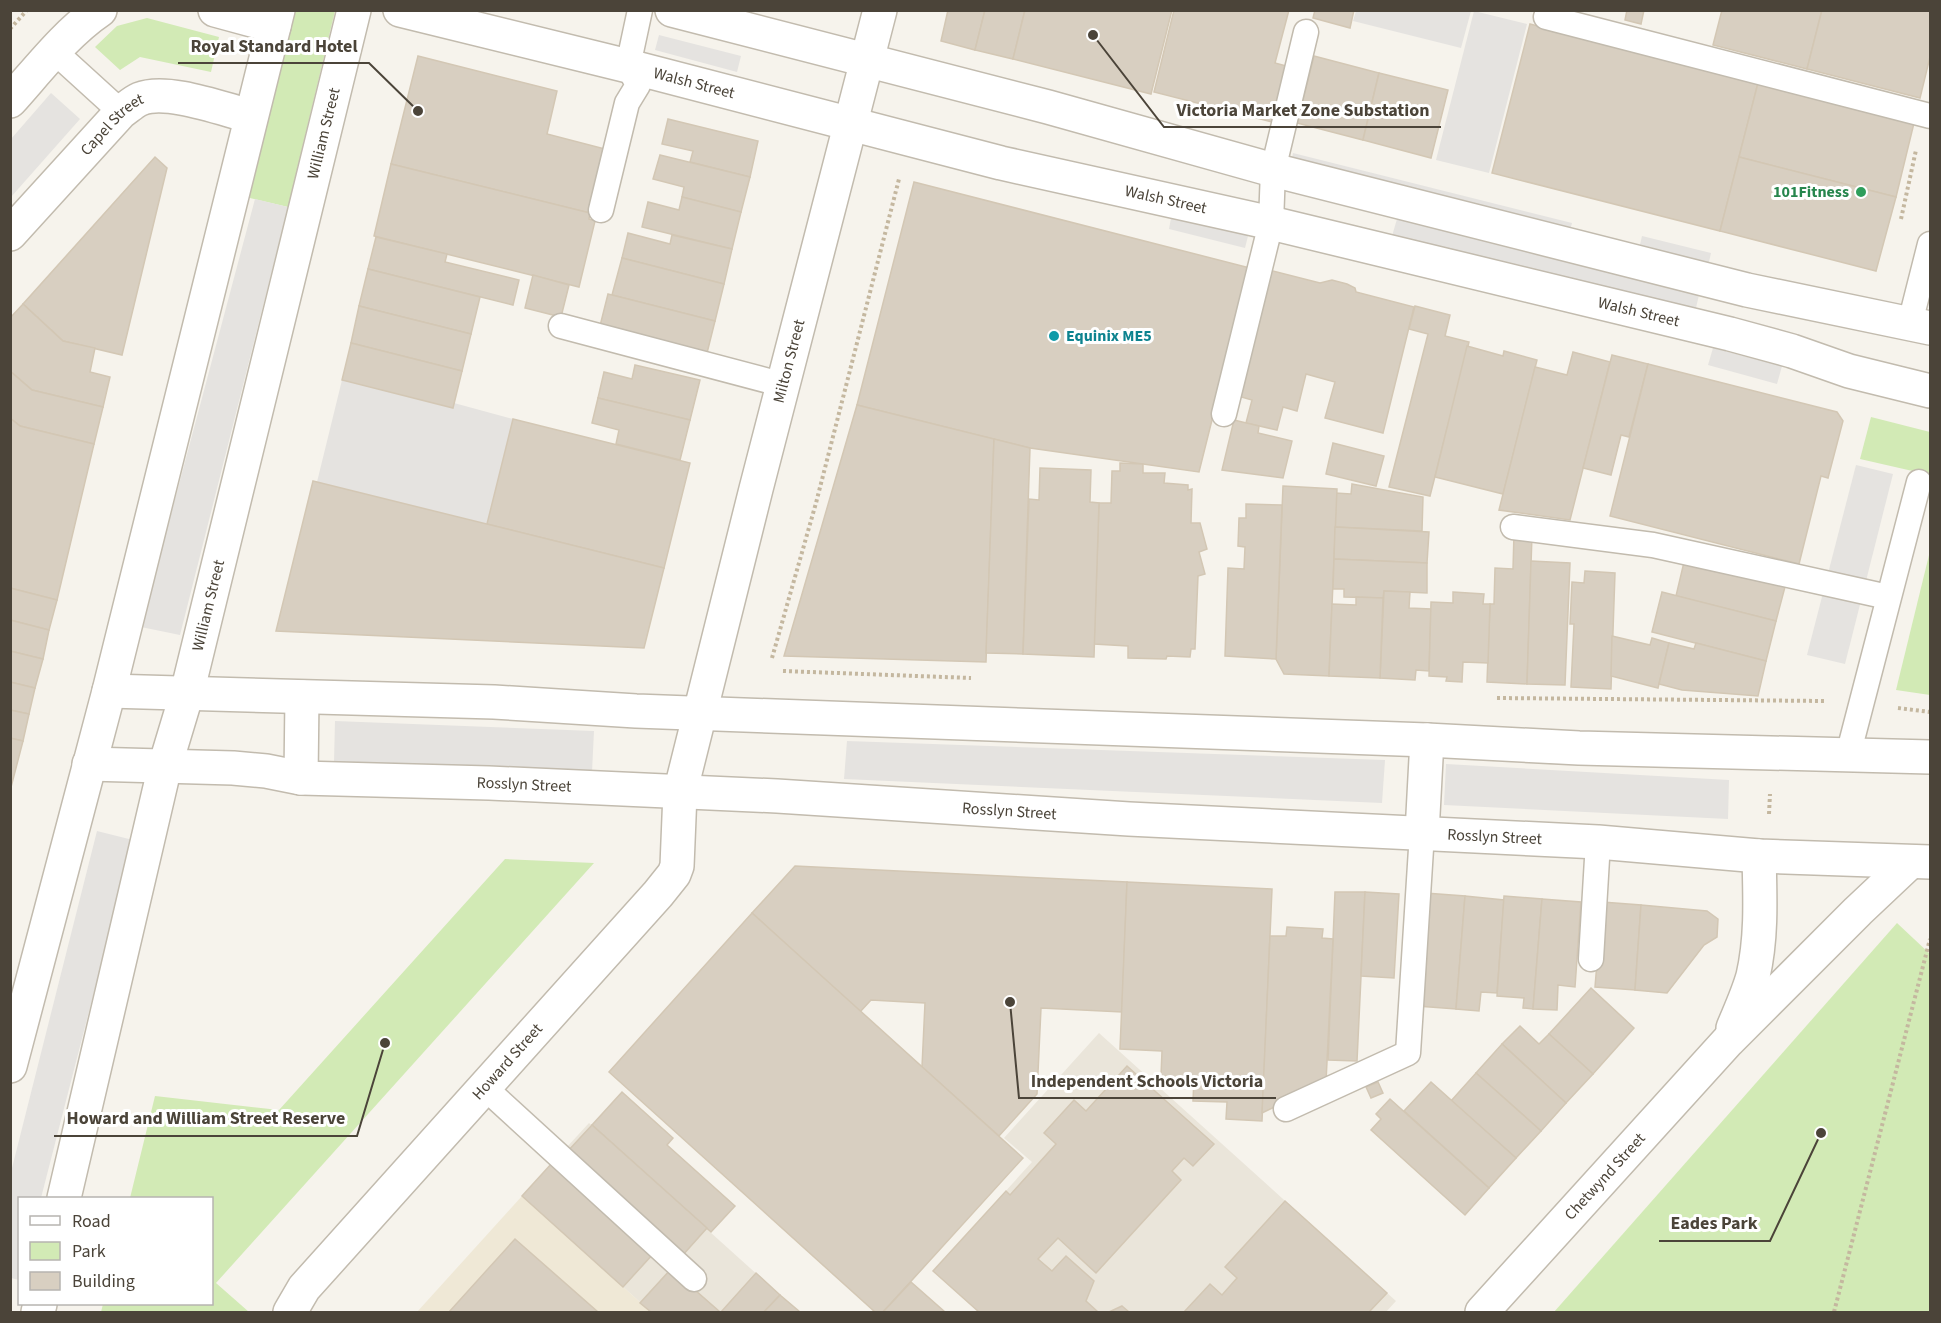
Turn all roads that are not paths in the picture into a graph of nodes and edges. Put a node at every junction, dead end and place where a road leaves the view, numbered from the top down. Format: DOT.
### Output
graph roads {
  1 [pos="100,10"];
  2 [pos="215,10"];
  3 [pos="354,10"];
  4 [pos="400,10"];
  5 [pos="640,10"];
  6 [pos="672,10"];
  7 [pos="880,10"];
  8 [pos="1546,17"];
  9 [pos="276,18"];
  10 [pos="477,19"];
  11 [pos="1306,32"];
  12 [pos="55,52"];
  13 [pos="866,61"];
  14 [pos="628,66"];
  15 [pos="10,101"];
  16 [pos="120,112"];
  17 [pos="1927,115"];
  18 [pos="250,116"];
  19 [pos="849,124"];
  20 [pos="1273,170"];
  21 [pos="601,210"];
  22 [pos="1271,224"];
  23 [pos="10,234"];
  24 [pos="1930,243"];
  25 [pos="1775,296"];
  26 [pos="1920,325"];
  27 [pos="561,326"];
  28 [pos="1764,343"];
  29 [pos="784,385"];
  30 [pos="1930,391"];
  31 [pos="1224,414"];
  32 [pos="1919,482"];
  33 [pos="1513,527"];
  34 [pos="1888,597"];
  35 [pos="109,691"];
  36 [pos="187,693"];
  37 [pos="302,697"];
  38 [pos="700,713"];
  39 [pos="1427,740"];
  40 [pos="1848,755"];
  41 [pos="1930,757"];
  42 [pos="89,765"];
  43 [pos="165,766"];
  44 [pos="301,778"];
  45 [pos="680,793"];
  46 [pos="1422,833"];
  47 [pos="1598,842"];
  48 [pos="1754,855"];
  49 [pos="1920,862"];
  50 [pos="1591,959"];
  51 [pos="15,1026"];
  52 [pos="1728,1041"];
  53 [pos="10,1066"];
  54 [pos="484,1087"];
  55 [pos="1286,1109"];
  56 [pos="64,1197"];
  57 [pos="693,1279"];
  58 [pos="290,1312"];
  59 [pos="1482,1312"];
  1 -- 12 [label="street"];
  2 -- 9 [label="street"];
  3 -- 36 [label="street, William Street"];
  4 -- 10 [label="street, Walsh Street"];
  5 -- 14 [label="lane"];
  6 -- 13 [label="street"];
  7 -- 13 [label="street, Milton Street"];
  8 -- 17 [label="lane"];
  9 -- 18 [label="street"];
  10 -- 14 [label="street, Walsh Street"];
  11 -- 20 [label="lane"];
  12 -- 15 [label="street"];
  12 -- 16 [label="lane"];
  13 -- 19 [label="street, Milton Street"];
  13 -- 20 [label="street"];
  14 -- 19 [label="street, Walsh Street"];
  14 -- 21 [label="lane"];
  16 -- 18 [label="street, Capel Street"];
  16 -- 23 [label="street, Capel Street"];
  18 -- 35 [label="street"];
  19 -- 22 [label="street, Walsh Street"];
  19 -- 29 [label="street, Milton Street"];
  20 -- 22 [label="lane"];
  20 -- 25 [label="street"];
  22 -- 28 [label="street, Walsh Street"];
  22 -- 31 [label="lane"];
  24 -- 26 [label="lane"];
  25 -- 26 [label="street"];
  25 -- 28 [label="street"];
  27 -- 29 [label="lane"];
  28 -- 30 [label="street, Walsh Street"];
  29 -- 38 [label="street, Milton Street"];
  32 -- 34 [label="lane"];
  33 -- 34 [label="lane"];
  34 -- 40 [label="lane"];
  35 -- 36 [label="street"];
  35 -- 42 [label="street"];
  36 -- 37 [label="street"];
  36 -- 43 [label="street, William Street"];
  37 -- 38 [label="street"];
  37 -- 44 [label="street"];
  38 -- 39 [label="street"];
  38 -- 45 [label="street, Milton Street"];
  39 -- 40 [label="street"];
  39 -- 46 [label="street"];
  40 -- 41 [label="street"];
  42 -- 43 [label="street, Rosslyn Street"];
  42 -- 51 [label="street"];
  43 -- 44 [label="street, Rosslyn Street"];
  43 -- 56 [label="street, William Street"];
  44 -- 45 [label="street, Rosslyn Street"];
  45 -- 46 [label="street, Rosslyn Street"];
  45 -- 54 [label="street, Howard Street"];
  46 -- 47 [label="street, Rosslyn Street"];
  46 -- 55 [label="lane"];
  47 -- 48 [label="street, Rosslyn Street"];
  47 -- 50 [label="lane"];
  48 -- 49 [label="street, Rosslyn Street"];
  48 -- 52 [label="street, Chetwynd Street"];
  49 -- 52 [label="street, Chetwynd Street"];
  51 -- 53 [label="street"];
  52 -- 59 [label="street, Chetwynd Street"];
  54 -- 57 [label="lane"];
  54 -- 58 [label="street, Howard Street"];
}
